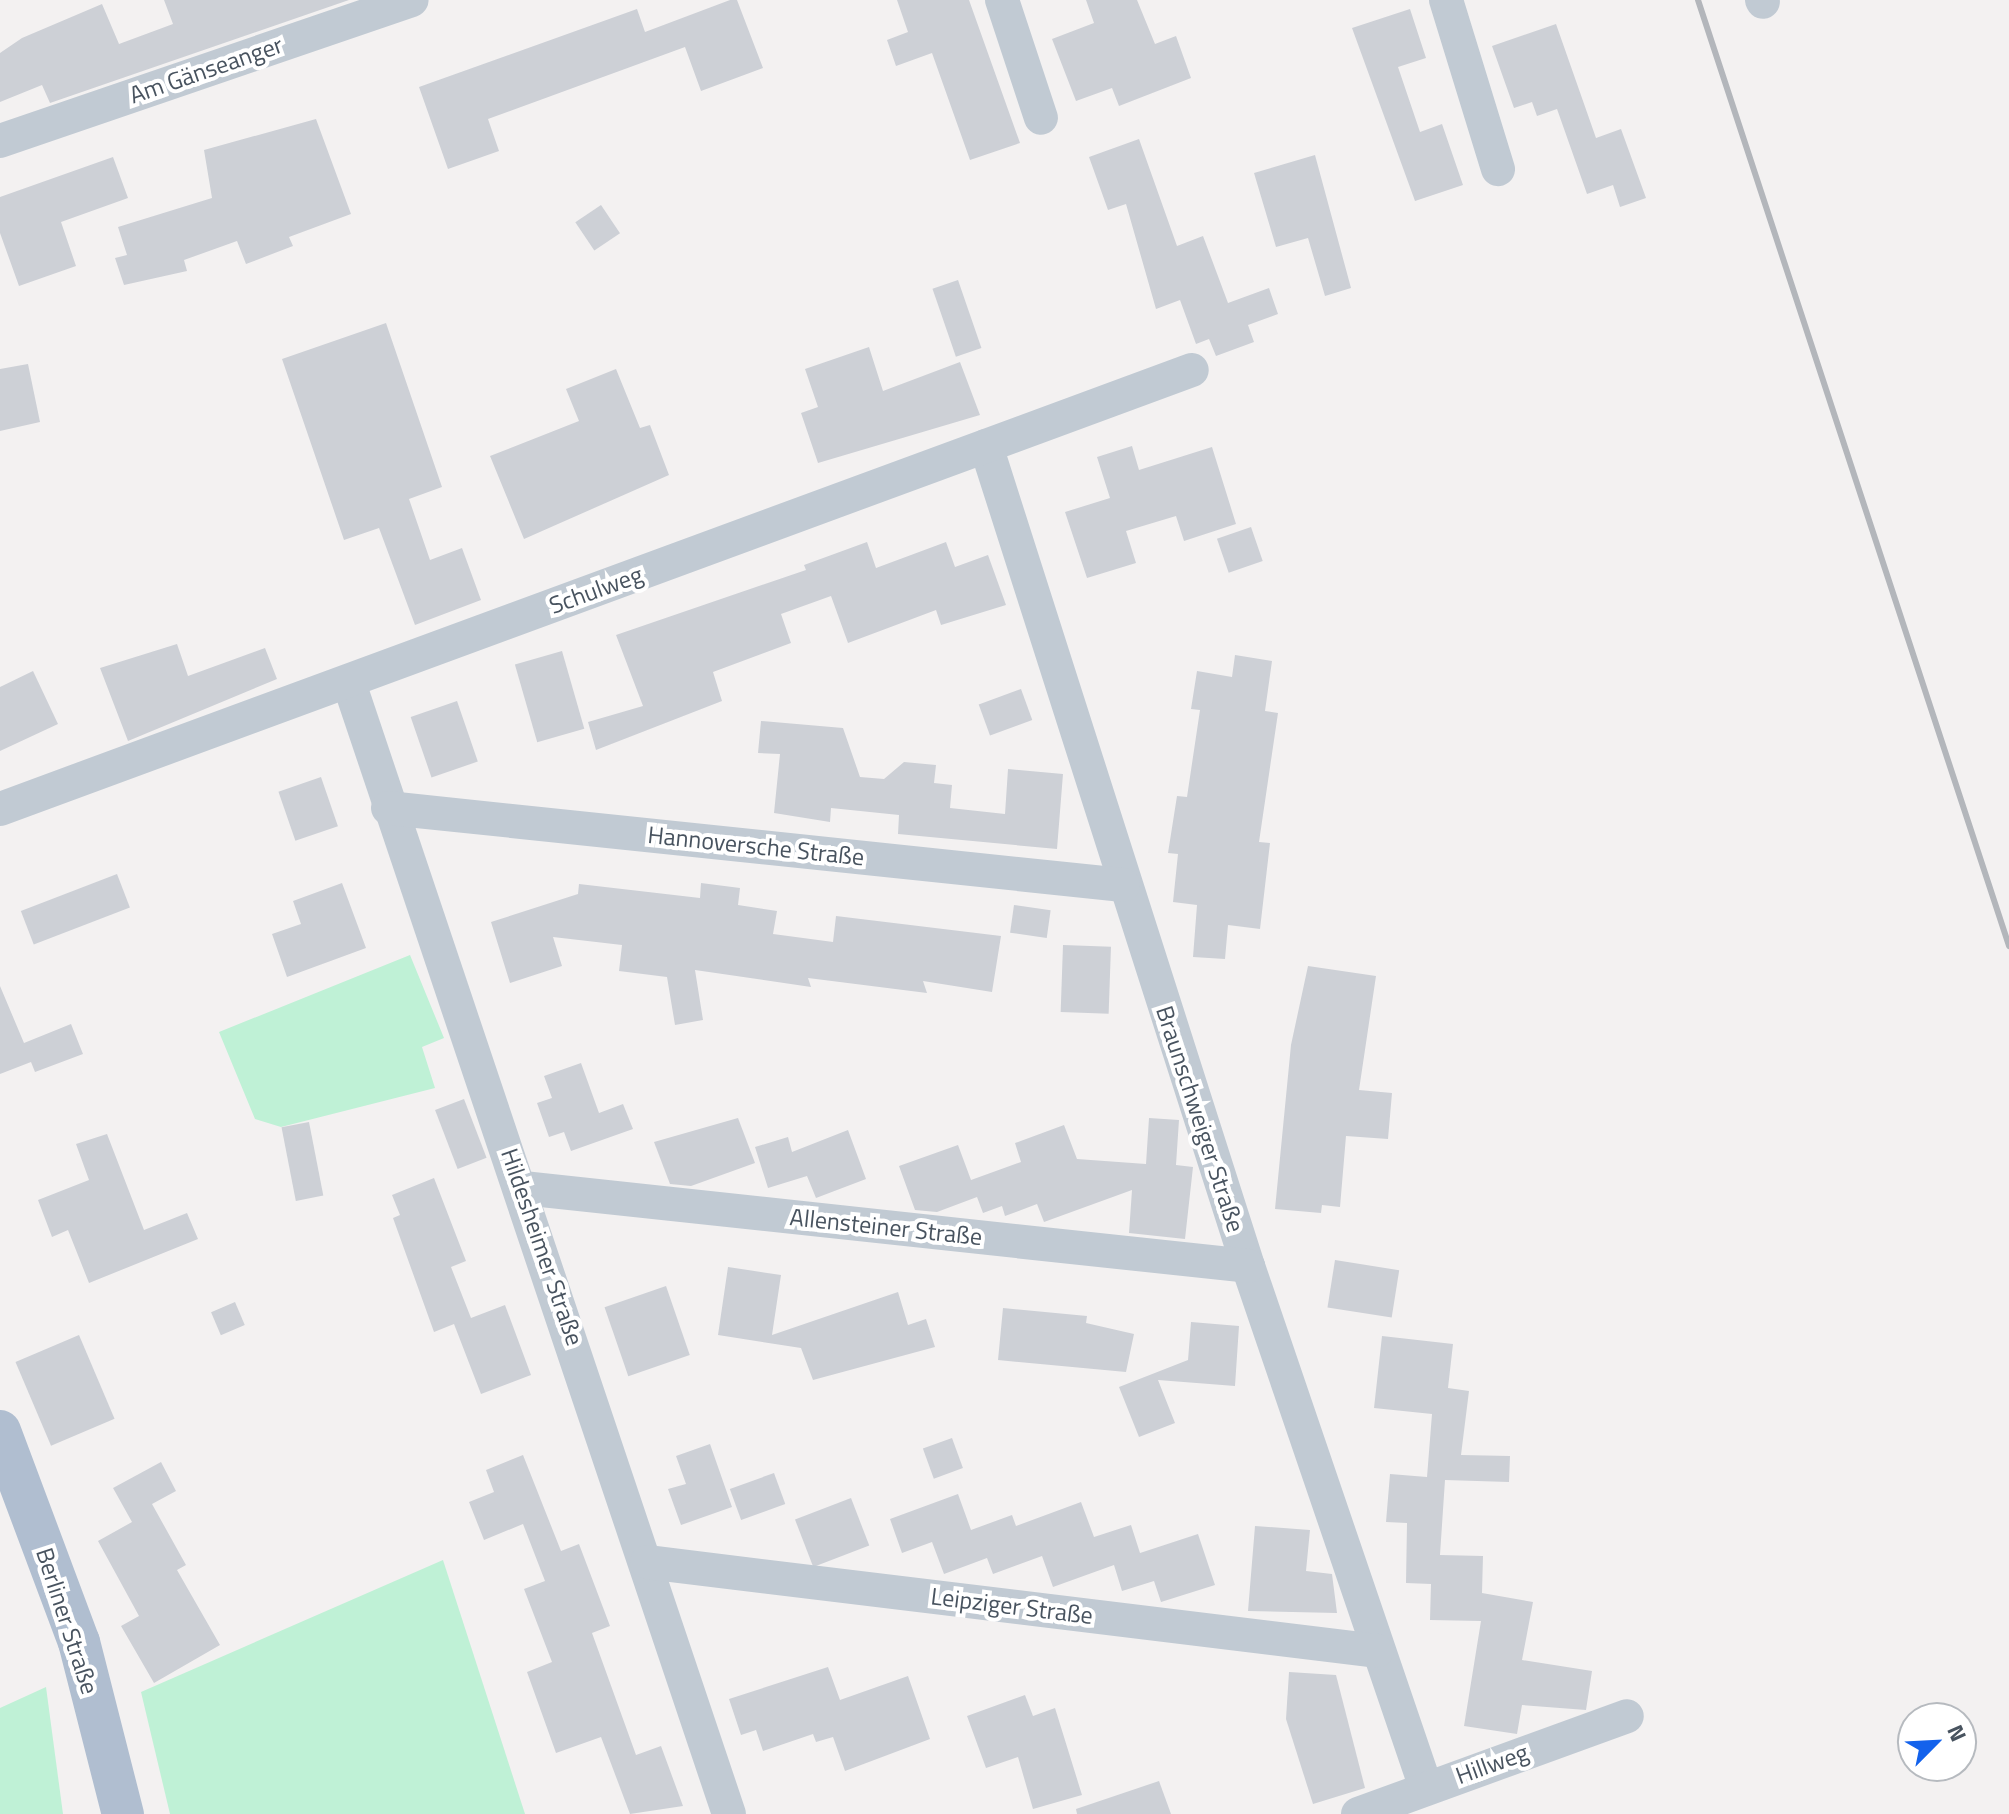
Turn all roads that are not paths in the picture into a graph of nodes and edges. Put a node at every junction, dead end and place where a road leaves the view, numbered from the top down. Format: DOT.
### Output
graph roads {
  1 [pos="411,0"];
  2 [pos="1002,0"];
  3 [pos="1446,0"];
  4 [pos="1041,118"];
  5 [pos="0,141"];
  6 [pos="1498,169"];
  7 [pos="1192,370"];
  8 [pos="986,446"];
  9 [pos="349,683"];
  10 [pos="388,808"];
  11 [pos="0,809"];
  12 [pos="1123,885"];
  13 [pos="523,1188"];
  14 [pos="1248,1266"];
  15 [pos="0,1431"];
  16 [pos="647,1562"];
  17 [pos="1377,1651"];
  18 [pos="1627,1716"];
  19 [pos="1426,1788"];
  20 [pos="123,1814"];
  21 [pos="729,1814"];
  22 [pos="1358,1814"];
  1 -- 5 [label="street, Am Gänseanger"];
  2 -- 4 [label="street"];
  3 -- 6 [label="street"];
  7 -- 8 [label="street, Schulweg"];
  8 -- 9 [label="street, Schulweg"];
  8 -- 12 [label="street, Braunschweiger Straße"];
  9 -- 10 [label="street, Hildesheimer Straße"];
  9 -- 11 [label="street, Schulweg"];
  10 -- 12 [label="street, Hannoversche Straße"];
  10 -- 13 [label="street, Hildesheimer Straße"];
  12 -- 14 [label="street, Braunschweiger Straße"];
  13 -- 14 [label="street, Allensteiner Straße"];
  13 -- 16 [label="street, Hildesheimer Straße"];
  14 -- 17 [label="street, Braunschweiger Straße"];
  15 -- 20 [label="main road, Berliner Straße"];
  16 -- 17 [label="street, Leipziger Straße"];
  16 -- 21 [label="street, Hildesheimer Straße"];
  17 -- 19 [label="street, Braunschweiger Straße"];
  18 -- 19 [label="street, Hillweg"];
  19 -- 22 [label="street, Hillweg"];
}
